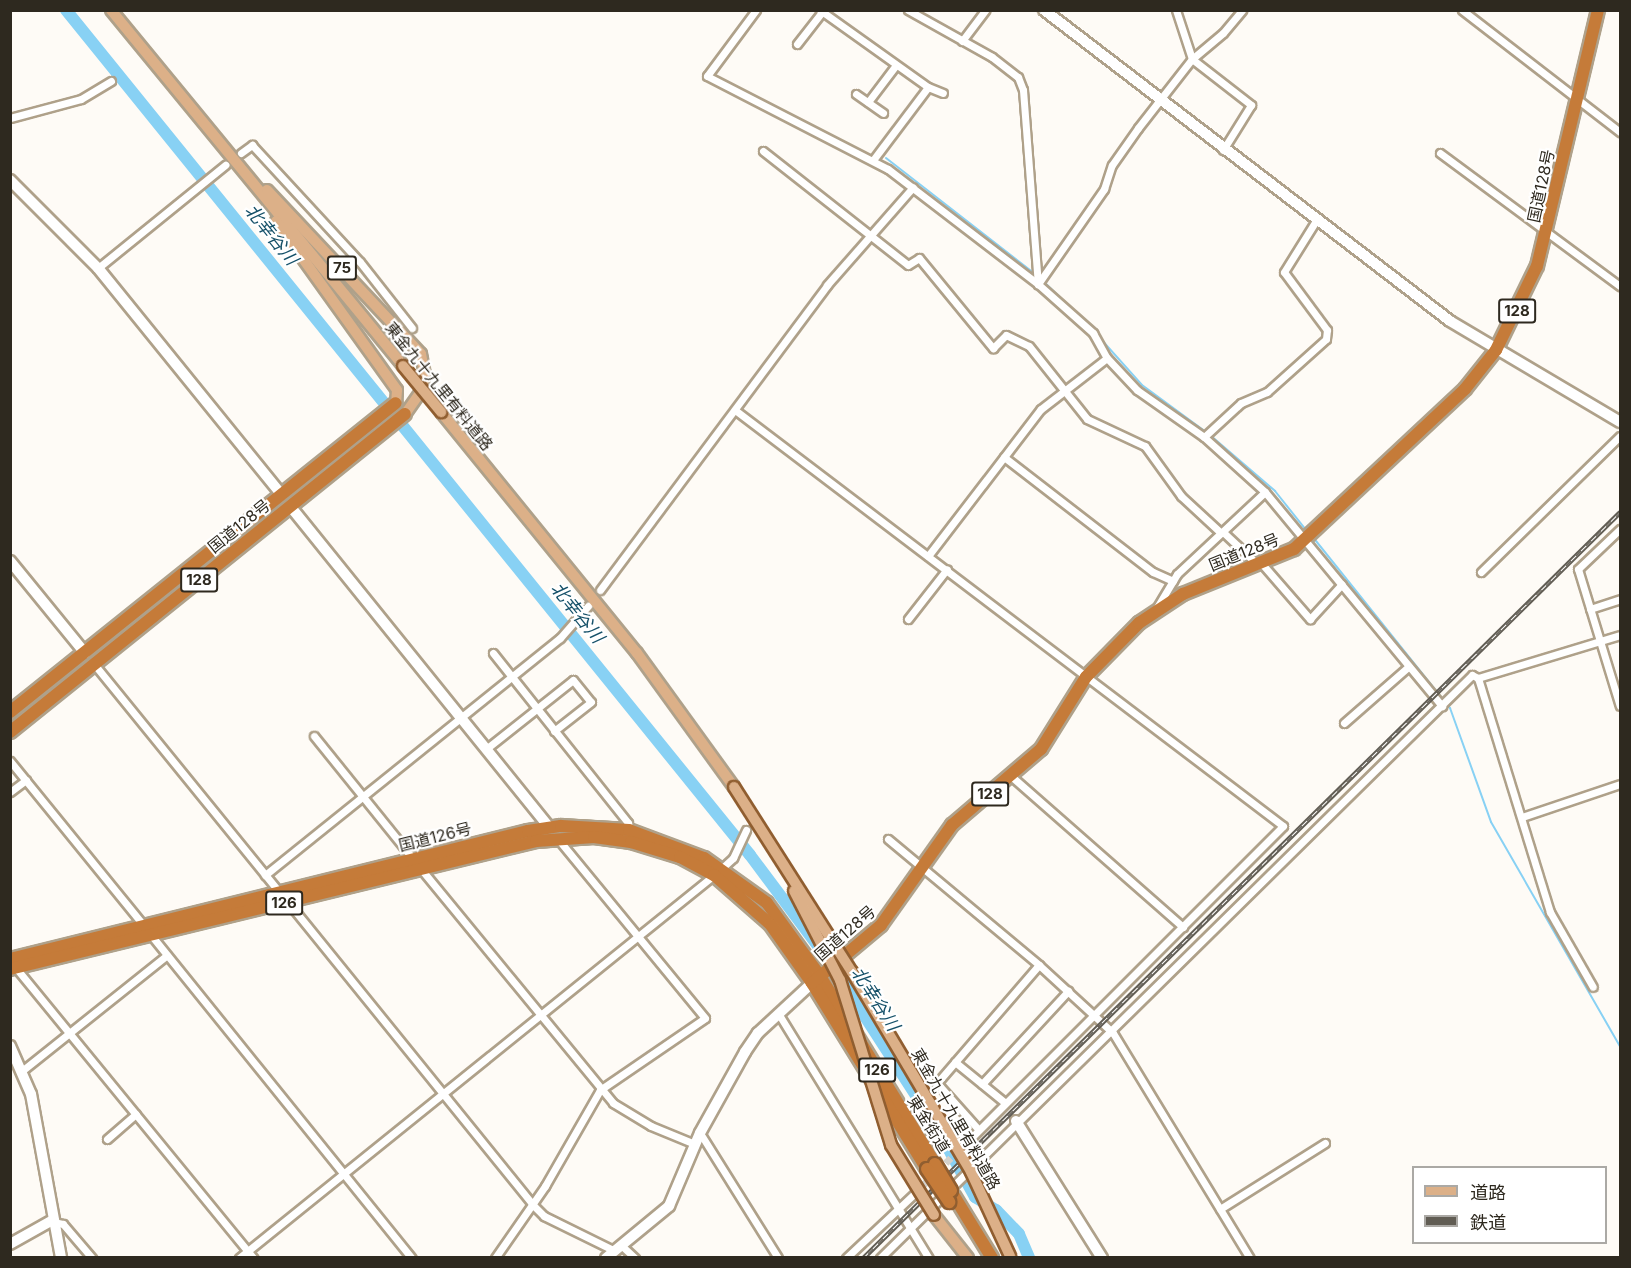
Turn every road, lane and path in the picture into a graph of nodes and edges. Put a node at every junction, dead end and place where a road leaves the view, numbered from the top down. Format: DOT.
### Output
graph roads {
  1 [pos="111,10"];
  2 [pos="756,10"];
  3 [pos="908,10"];
  4 [pos="985,10"];
  5 [pos="1044,10"];
  6 [pos="1176,10"];
  7 [pos="1242,10"];
  8 [pos="1462,10"];
  9 [pos="1598,10"];
  10 [pos="820,11"];
  11 [pos="962,40"];
  12 [pos="797,44"];
  13 [pos="1192,59"];
  14 [pos="896,65"];
  15 [pos="111,81"];
  16 [pos="928,87"];
  17 [pos="943,93"];
  18 [pos="856,94"];
  19 [pos="1577,99"];
  20 [pos="1160,100"];
  21 [pos="868,102"];
  22 [pos="883,113"];
  23 [pos="10,118"];
  24 [pos="1620,132"];
  25 [pos="214,135"];
  26 [pos="1223,150"];
  27 [pos="763,152"];
  28 [pos="241,153"];
  29 [pos="1440,153"];
  30 [pos="873,160"];
  31 [pos="225,165"];
  32 [pos="10,180"];
  33 [pos="913,187"];
  34 [pos="1317,219"];
  35 [pos="872,234"];
  36 [pos="1547,234"];
  37 [pos="98,268"];
  38 [pos="1038,284"];
  39 [pos="1620,286"];
  40 [pos="412,328"];
  41 [pos="1496,350"];
  42 [pos="1107,358"];
  43 [pos="1066,390"];
  44 [pos="396,403"];
  45 [pos="735,410"];
  46 [pos="405,414"];
  47 [pos="379,418"];
  48 [pos="1620,422"];
  49 [pos="387,427"];
  50 [pos="1620,436"];
  51 [pos="1204,437"];
  52 [pos="1004,457"];
  53 [pos="1265,492"];
  54 [pos="282,495"];
  55 [pos="290,506"];
  56 [pos="1620,530"];
  57 [pos="1222,532"];
  58 [pos="1307,538"];
  59 [pos="928,556"];
  60 [pos="10,561"];
  61 [pos="1261,565"];
  62 [pos="946,569"];
  63 [pos="1481,572"];
  64 [pos="183,574"];
  65 [pos="1173,581"];
  66 [pos="1342,584"];
  67 [pos="191,585"];
  68 [pos="600,590"];
  69 [pos="1620,599"];
  70 [pos="588,606"];
  71 [pos="1156,609"];
  72 [pos="1590,609"];
  73 [pos="908,619"];
  74 [pos="1620,635"];
  75 [pos="1600,641"];
  76 [pos="85,653"];
  77 [pos="493,653"];
  78 [pos="94,664"];
  79 [pos="1409,666"];
  80 [pos="512,676"];
  81 [pos="1086,677"];
  82 [pos="1478,678"];
  83 [pos="1442,706"];
  84 [pos="1620,706"];
  85 [pos="537,709"];
  86 [pos="10,712"];
  87 [pos="461,717"];
  88 [pos="1344,723"];
  89 [pos="554,731"];
  90 [pos="10,732"];
  91 [pos="314,736"];
  92 [pos="486,749"];
  93 [pos="10,761"];
  94 [pos="1011,776"];
  95 [pos="26,780"];
  96 [pos="1620,784"];
  97 [pos="734,787"];
  98 [pos="10,792"];
  99 [pos="362,796"];
  100 [pos="1522,817"];
  101 [pos="629,830"];
  102 [pos="746,830"];
  103 [pos="553,833"];
  104 [pos="888,839"];
  105 [pos="418,864"];
  106 [pos="922,867"];
  107 [pos="718,871"];
  108 [pos="265,875"];
  109 [pos="284,898"];
  110 [pos="1183,927"];
  111 [pos="147,930"];
  112 [pos="638,937"];
  113 [pos="167,955"];
  114 [pos="12,965"];
  115 [pos="1039,965"];
  116 [pos="816,980"];
  117 [pos="1593,987"];
  118 [pos="1068,991"];
  119 [pos="778,1013"];
  120 [pos="1093,1013"];
  121 [pos="542,1015"];
  122 [pos="1110,1030"];
  123 [pos="70,1033"];
  124 [pos="10,1046"];
  125 [pos="955,1062"];
  126 [pos="23,1070"];
  127 [pos="982,1084"];
  128 [pos="600,1090"];
  129 [pos="442,1094"];
  130 [pos="1004,1102"];
  131 [pos="136,1114"];
  132 [pos="1016,1121"];
  133 [pos="978,1129"];
  134 [pos="700,1133"];
  135 [pos="107,1139"];
  136 [pos="970,1139"];
  137 [pos="1325,1143"];
  138 [pos="695,1144"];
  139 [pos="345,1172"];
  140 [pos="914,1194"];
  141 [pos="951,1199"];
  142 [pos="532,1204"];
  143 [pos="900,1208"];
  144 [pos="1220,1209"];
  145 [pos="51,1221"];
  146 [pos="910,1228"];
  147 [pos="10,1244"];
  148 [pos="248,1251"];
  149 [pos="614,1252"];
  150 [pos="61,1257"];
  151 [pos="92,1257"];
  152 [pos="239,1257"];
  153 [pos="253,1257"];
  154 [pos="412,1257"];
  155 [pos="495,1257"];
  156 [pos="635,1257"];
  157 [pos="778,1257"];
  158 [pos="846,1257"];
  159 [pos="880,1257"];
  160 [pos="929,1257"];
  161 [pos="968,1257"];
  162 [pos="984,1257"];
  163 [pos="992,1257"];
  164 [pos="1011,1257"];
  165 [pos="1102,1257"];
  166 [pos="1250,1257"];
  1 -- 25 [label="main road, 東金九十九里有料道路 / 75"];
  2 -- 30 [label="street"];
  3 -- 11 [label="street"];
  4 -- 11 [label="street"];
  5 -- 20 [label="street"];
  6 -- 13 [label="street"];
  7 -- 13 [label="street"];
  8 -- 19 [label="street"];
  9 -- 19 [label="highway, 国道128号 / 128"];
  10 -- 12 [label="street"];
  10 -- 14 [label="street"];
  11 -- 38 [label="street"];
  13 -- 20 [label="street"];
  13 -- 26 [label="street"];
  14 -- 16 [label="street"];
  14 -- 21 [label="street"];
  15 -- 23 [label="street"];
  16 -- 17 [label="street"];
  16 -- 30 [label="street"];
  18 -- 21 [label="street"];
  19 -- 24 [label="street"];
  19 -- 36 [label="highway, 国道128号 / 128"];
  20 -- 26 [label="street"];
  20 -- 38 [label="street"];
  21 -- 22 [label="street"];
  25 -- 44 [label="main road, 75"];
  25 -- 46 [label="main road, 75"];
  25 -- 97 [label="main road, 東金九十九里有料道路 / 75, bridge"];
  26 -- 34 [label="street"];
  27 -- 35 [label="street"];
  28 -- 40 [label="street"];
  29 -- 36 [label="street"];
  30 -- 33 [label="street"];
  31 -- 37 [label="street"];
  32 -- 37 [label="street"];
  33 -- 35 [label="street"];
  33 -- 38 [label="street"];
  34 -- 41 [label="street"];
  34 -- 51 [label="street"];
  35 -- 43 [label="street"];
  35 -- 45 [label="street"];
  36 -- 39 [label="street"];
  36 -- 41 [label="highway, 国道128号 / 128"];
  37 -- 54 [label="street"];
  38 -- 42 [label="street"];
  41 -- 48 [label="street"];
  41 -- 58 [label="highway, 国道128号 / 128"];
  42 -- 43 [label="street"];
  42 -- 51 [label="street"];
  43 -- 52 [label="street"];
  43 -- 57 [label="street"];
  44 -- 47 [label="highway, 国道128号 / 128"];
  45 -- 59 [label="street"];
  45 -- 68 [label="street"];
  46 -- 49 [label="highway, 国道128号 / 128"];
  47 -- 49 [label="highway"];
  47 -- 54 [label="highway, 国道128号 / 128"];
  49 -- 55 [label="highway, 国道128号 / 128"];
  50 -- 63 [label="street"];
  51 -- 53 [label="street"];
  52 -- 59 [label="street"];
  52 -- 65 [label="street"];
  53 -- 57 [label="street"];
  53 -- 58 [label="street"];
  54 -- 55 [label="highway"];
  54 -- 64 [label="highway, 国道128号 / 128"];
  55 -- 67 [label="highway, 国道128号 / 128"];
  55 -- 87 [label="street"];
  56 -- 72 [label="street"];
  57 -- 61 [label="street"];
  57 -- 65 [label="street"];
  58 -- 61 [label="highway, 国道128号 / 128"];
  58 -- 66 [label="street"];
  59 -- 62 [label="street"];
  60 -- 76 [label="street"];
  61 -- 66 [label="street"];
  61 -- 71 [label="highway, 国道128号 / 128"];
  62 -- 73 [label="street"];
  62 -- 81 [label="street"];
  64 -- 67 [label="highway"];
  64 -- 76 [label="highway, 国道128号 / 128"];
  65 -- 71 [label="street"];
  66 -- 79 [label="street"];
  67 -- 78 [label="highway, 国道128号 / 128"];
  69 -- 72 [label="street"];
  70 -- 80 [label="street"];
  71 -- 81 [label="highway, 国道128号 / 128"];
  72 -- 75 [label="street"];
  74 -- 75 [label="street"];
  75 -- 82 [label="street"];
  75 -- 84 [label="street"];
  76 -- 78 [label="highway"];
  76 -- 86 [label="highway, 国道128号 / 128"];
  77 -- 80 [label="street"];
  78 -- 90 [label="highway, 国道128号 / 128"];
  78 -- 108 [label="street"];
  79 -- 83 [label="street"];
  79 -- 88 [label="street"];
  80 -- 85 [label="street"];
  80 -- 87 [label="street"];
  81 -- 94 [label="highway, 国道128号 / 128"];
  81 -- 110 [label="street"];
  82 -- 83 [label="street"];
  82 -- 100 [label="street"];
  83 -- 122 [label="street"];
  85 -- 89 [label="street"];
  85 -- 89 [label="street"];
  85 -- 92 [label="street"];
  87 -- 92 [label="street"];
  87 -- 99 [label="street"];
  89 -- 101 [label="street"];
  91 -- 99 [label="street"];
  92 -- 103 [label="street"];
  93 -- 95 [label="street"];
  94 -- 106 [label="highway, 国道128号 / 128"];
  94 -- 110 [label="street"];
  95 -- 98 [label="street"];
  95 -- 111 [label="street"];
  96 -- 100 [label="street"];
  97 -- 161 [label="main road, 東金九十九里有料道路 / 75, bridge"];
  97 -- 164 [label="main road, 東金九十九里有料道路 / 75, bridge"];
  99 -- 105 [label="street"];
  99 -- 108 [label="street"];
  100 -- 117 [label="street"];
  101 -- 103 [label="highway, 国道126号 / 126"];
  101 -- 107 [label="highway, 国道126号 / 126"];
  102 -- 107 [label="street"];
  103 -- 105 [label="highway, 国道126号 / 126"];
  103 -- 107 [label="highway, 国道126号 / 126"];
  103 -- 112 [label="street"];
  104 -- 106 [label="street"];
  105 -- 109 [label="highway, 国道126号 / 126"];
  105 -- 121 [label="street"];
  106 -- 115 [label="street"];
  106 -- 116 [label="highway, 国道128号 / 128"];
  107 -- 112 [label="street"];
  107 -- 116 [label="highway, 国道126号 / 126"];
  108 -- 109 [label="street"];
  109 -- 111 [label="highway, 国道126号 / 126"];
  109 -- 129 [label="street"];
  110 -- 120 [label="street"];
  111 -- 113 [label="street"];
  111 -- 114 [label="highway, 国道126号 / 126"];
  112 -- 121 [label="street"];
  112 -- 128 [label="street"];
  113 -- 123 [label="street"];
  113 -- 139 [label="street"];
  114 -- 123 [label="street"];
  115 -- 118 [label="street"];
  115 -- 125 [label="street"];
  116 -- 119 [label="street"];
  116 -- 141 [label="highway, 東金街道 / 126, bridge"];
  118 -- 120 [label="street"];
  118 -- 127 [label="street"];
  119 -- 134 [label="street"];
  119 -- 143 [label="street"];
  120 -- 122 [label="street"];
  120 -- 130 [label="street"];
  121 -- 128 [label="street"];
  121 -- 129 [label="street"];
  122 -- 132 [label="street"];
  122 -- 144 [label="street"];
  123 -- 126 [label="street"];
  123 -- 131 [label="street"];
  124 -- 126 [label="street"];
  125 -- 127 [label="street"];
  125 -- 133 [label="street"];
  126 -- 145 [label="street"];
  127 -- 130 [label="street"];
  128 -- 138 [label="street"];
  128 -- 142 [label="street"];
  129 -- 139 [label="street"];
  129 -- 142 [label="street"];
  130 -- 133 [label="street"];
  131 -- 135 [label="street"];
  131 -- 148 [label="street"];
  132 -- 146 [label="street"];
  132 -- 165 [label="street"];
  133 -- 136 [label="street"];
  134 -- 138 [label="street"];
  134 -- 157 [label="street"];
  137 -- 144 [label="street"];
  138 -- 149 [label="street"];
  139 -- 148 [label="street"];
  139 -- 154 [label="street"];
  140 -- 143 [label="street"];
  141 -- 162 [label="highway, 東金街道 / 126"];
  141 -- 163 [label="highway, 東金街道 / 126"];
  142 -- 149 [label="street"];
  142 -- 155 [label="street"];
  143 -- 146 [label="street"];
  143 -- 158 [label="street"];
  144 -- 166 [label="street"];
  145 -- 147 [label="street"];
  145 -- 150 [label="street"];
  145 -- 151 [label="street"];
  146 -- 159 [label="street"];
  146 -- 160 [label="street"];
  148 -- 152 [label="street"];
  148 -- 153 [label="street"];
  149 -- 156 [label="street"];
}
